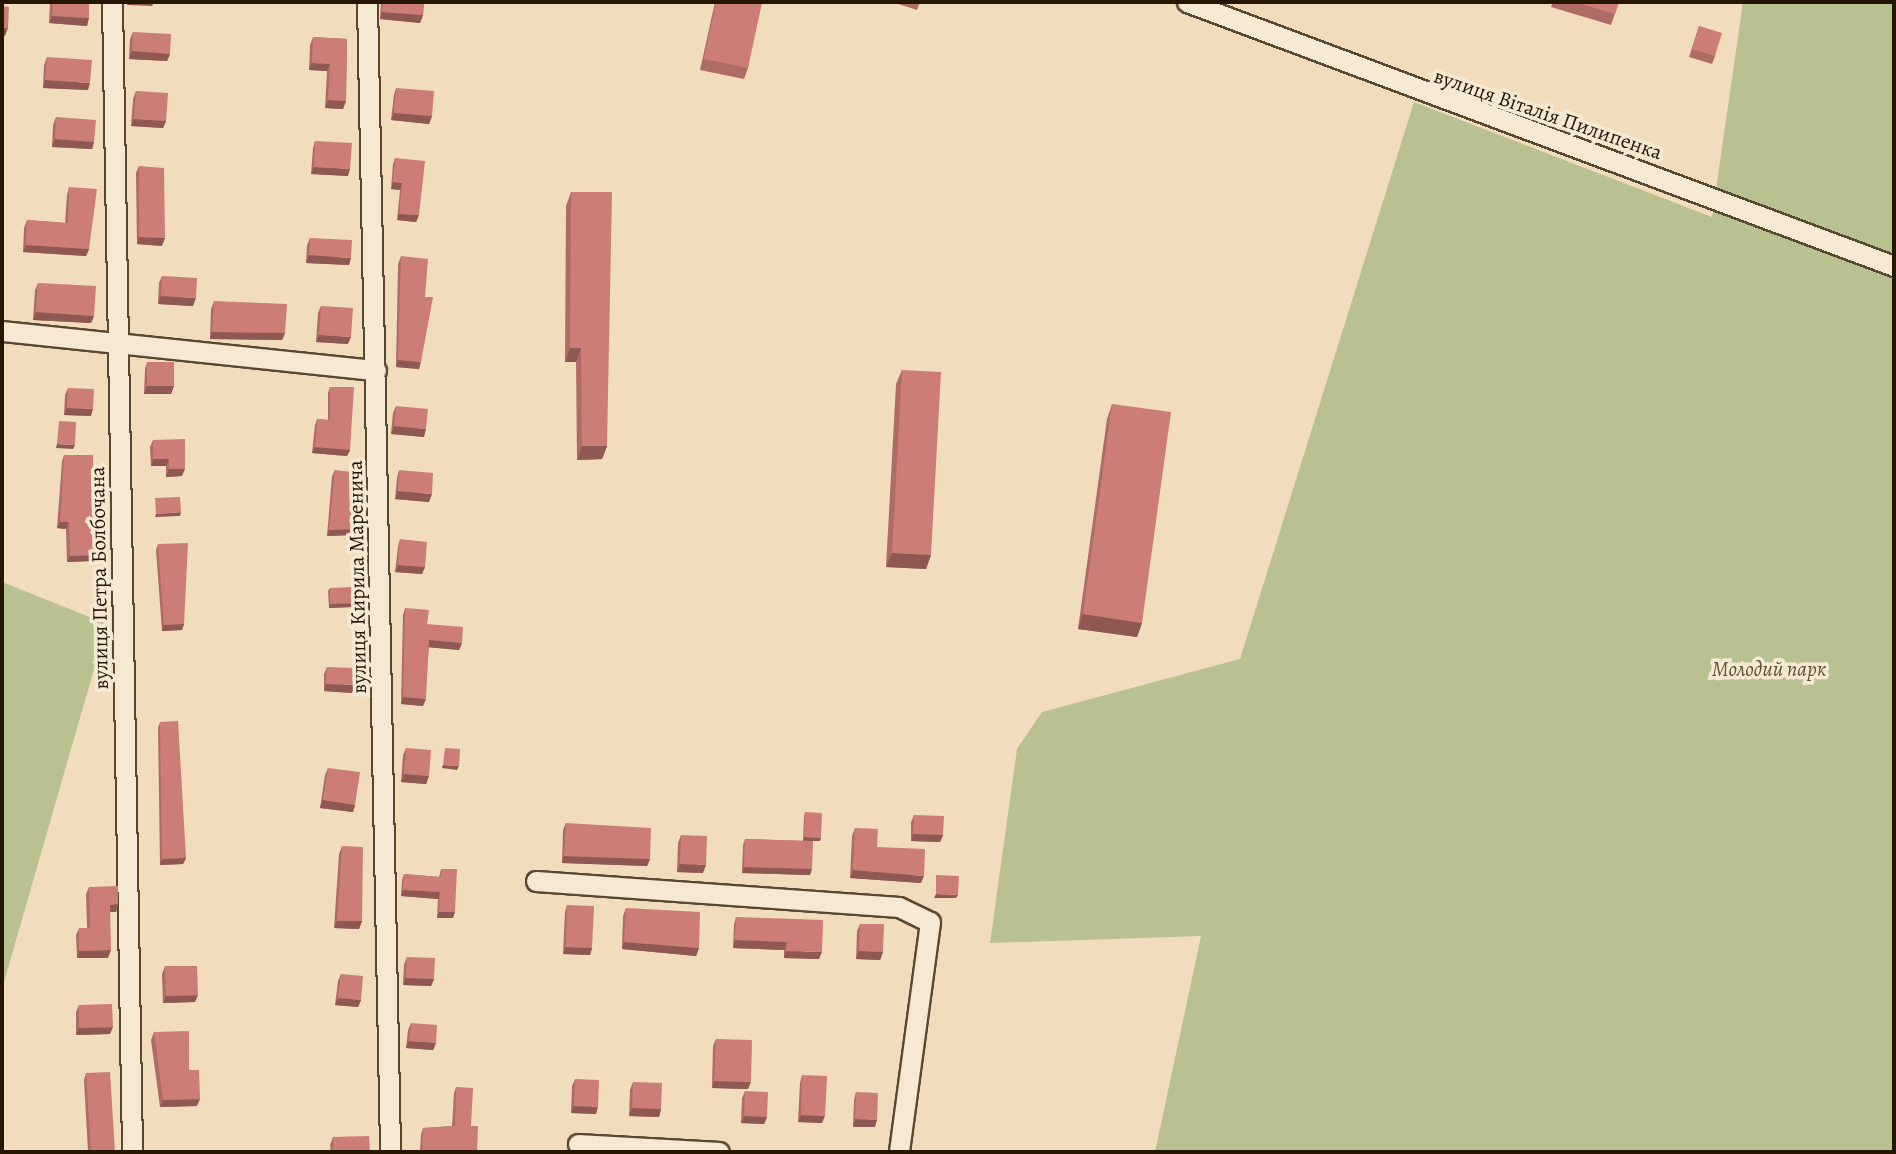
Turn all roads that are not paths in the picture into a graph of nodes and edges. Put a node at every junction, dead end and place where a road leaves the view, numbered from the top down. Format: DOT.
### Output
graph roads {
  1 [pos="112,2"];
  2 [pos="367,2"];
  3 [pos="1187,2"];
  4 [pos="1894,266"];
  5 [pos="2,331"];
  6 [pos="116,346"];
  7 [pos="376,370"];
  8 [pos="536,881"];
  9 [pos="578,1144"];
  10 [pos="132,1152"];
  11 [pos="390,1152"];
  12 [pos="719,1152"];
  13 [pos="899,1152"];
  1 -- 6 [label="street, вулиця Петра Болбочана"];
  2 -- 7 [label="street, вулиця Кирила Маренича"];
  3 -- 4 [label="street, вулиця Віталія Пилипенка"];
  5 -- 6 [label="street"];
  6 -- 7 [label="street"];
  6 -- 10 [label="street, вулиця Петра Болбочана"];
  7 -- 11 [label="street, вулиця Кирила Маренича"];
  8 -- 13 [label="street"];
  9 -- 12 [label="street"];
}
